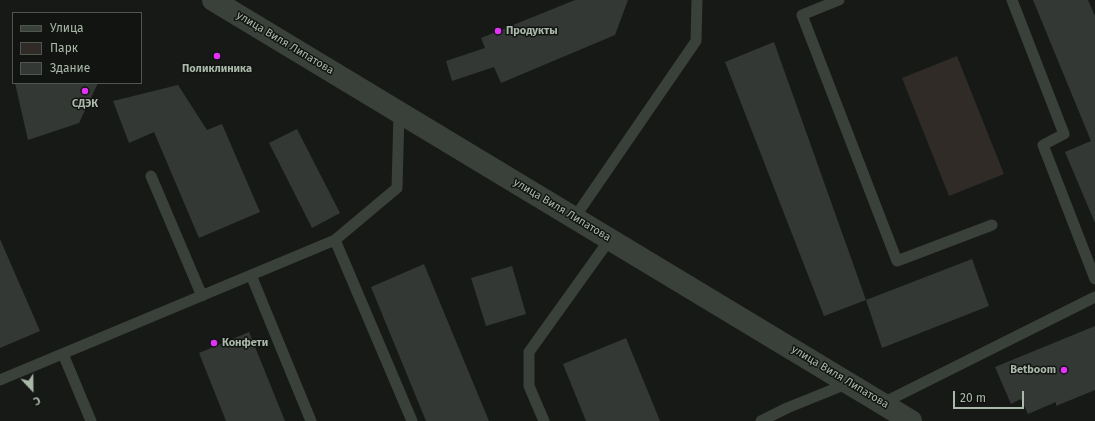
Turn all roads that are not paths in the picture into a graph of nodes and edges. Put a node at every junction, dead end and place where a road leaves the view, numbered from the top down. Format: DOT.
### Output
graph roads {
  1 [pos="213,0"];
  2 [pos="697,0"];
  3 [pos="839,0"];
  4 [pos="1012,0"];
  5 [pos="399,112"];
  6 [pos="150,176"];
  7 [pos="575,218"];
  8 [pos="992,225"];
  9 [pos="610,239"];
  10 [pos="334,240"];
  11 [pos="251,275"];
  12 [pos="1095,279"];
  13 [pos="202,296"];
  14 [pos="1095,297"];
  15 [pos="63,354"];
  16 [pos="0,380"];
  17 [pos="849,382"];
  18 [pos="883,403"];
  19 [pos="91,421"];
  20 [pos="311,421"];
  21 [pos="412,421"];
  22 [pos="544,421"];
  23 [pos="762,421"];
  24 [pos="911,421"];
  1 -- 5 [label="street, улица Виля Липатова"];
  2 -- 7 [label="lane"];
  3 -- 8 [label="lane"];
  4 -- 12 [label="lane"];
  5 -- 7 [label="street, улица Виля Липатова"];
  5 -- 10 [label="lane"];
  6 -- 13 [label="lane"];
  7 -- 9 [label="street, улица Виля Липатова"];
  9 -- 17 [label="street, улица Виля Липатова"];
  9 -- 22 [label="lane"];
  10 -- 11 [label="lane"];
  10 -- 21 [label="lane"];
  11 -- 13 [label="lane"];
  11 -- 20 [label="lane"];
  13 -- 15 [label="lane"];
  14 -- 18 [label="lane"];
  15 -- 16 [label="lane"];
  15 -- 19 [label="lane"];
  17 -- 18 [label="street, улица Виля Липатова"];
  17 -- 23 [label="lane"];
  18 -- 24 [label="street, улица Виля Липатова"];
}
